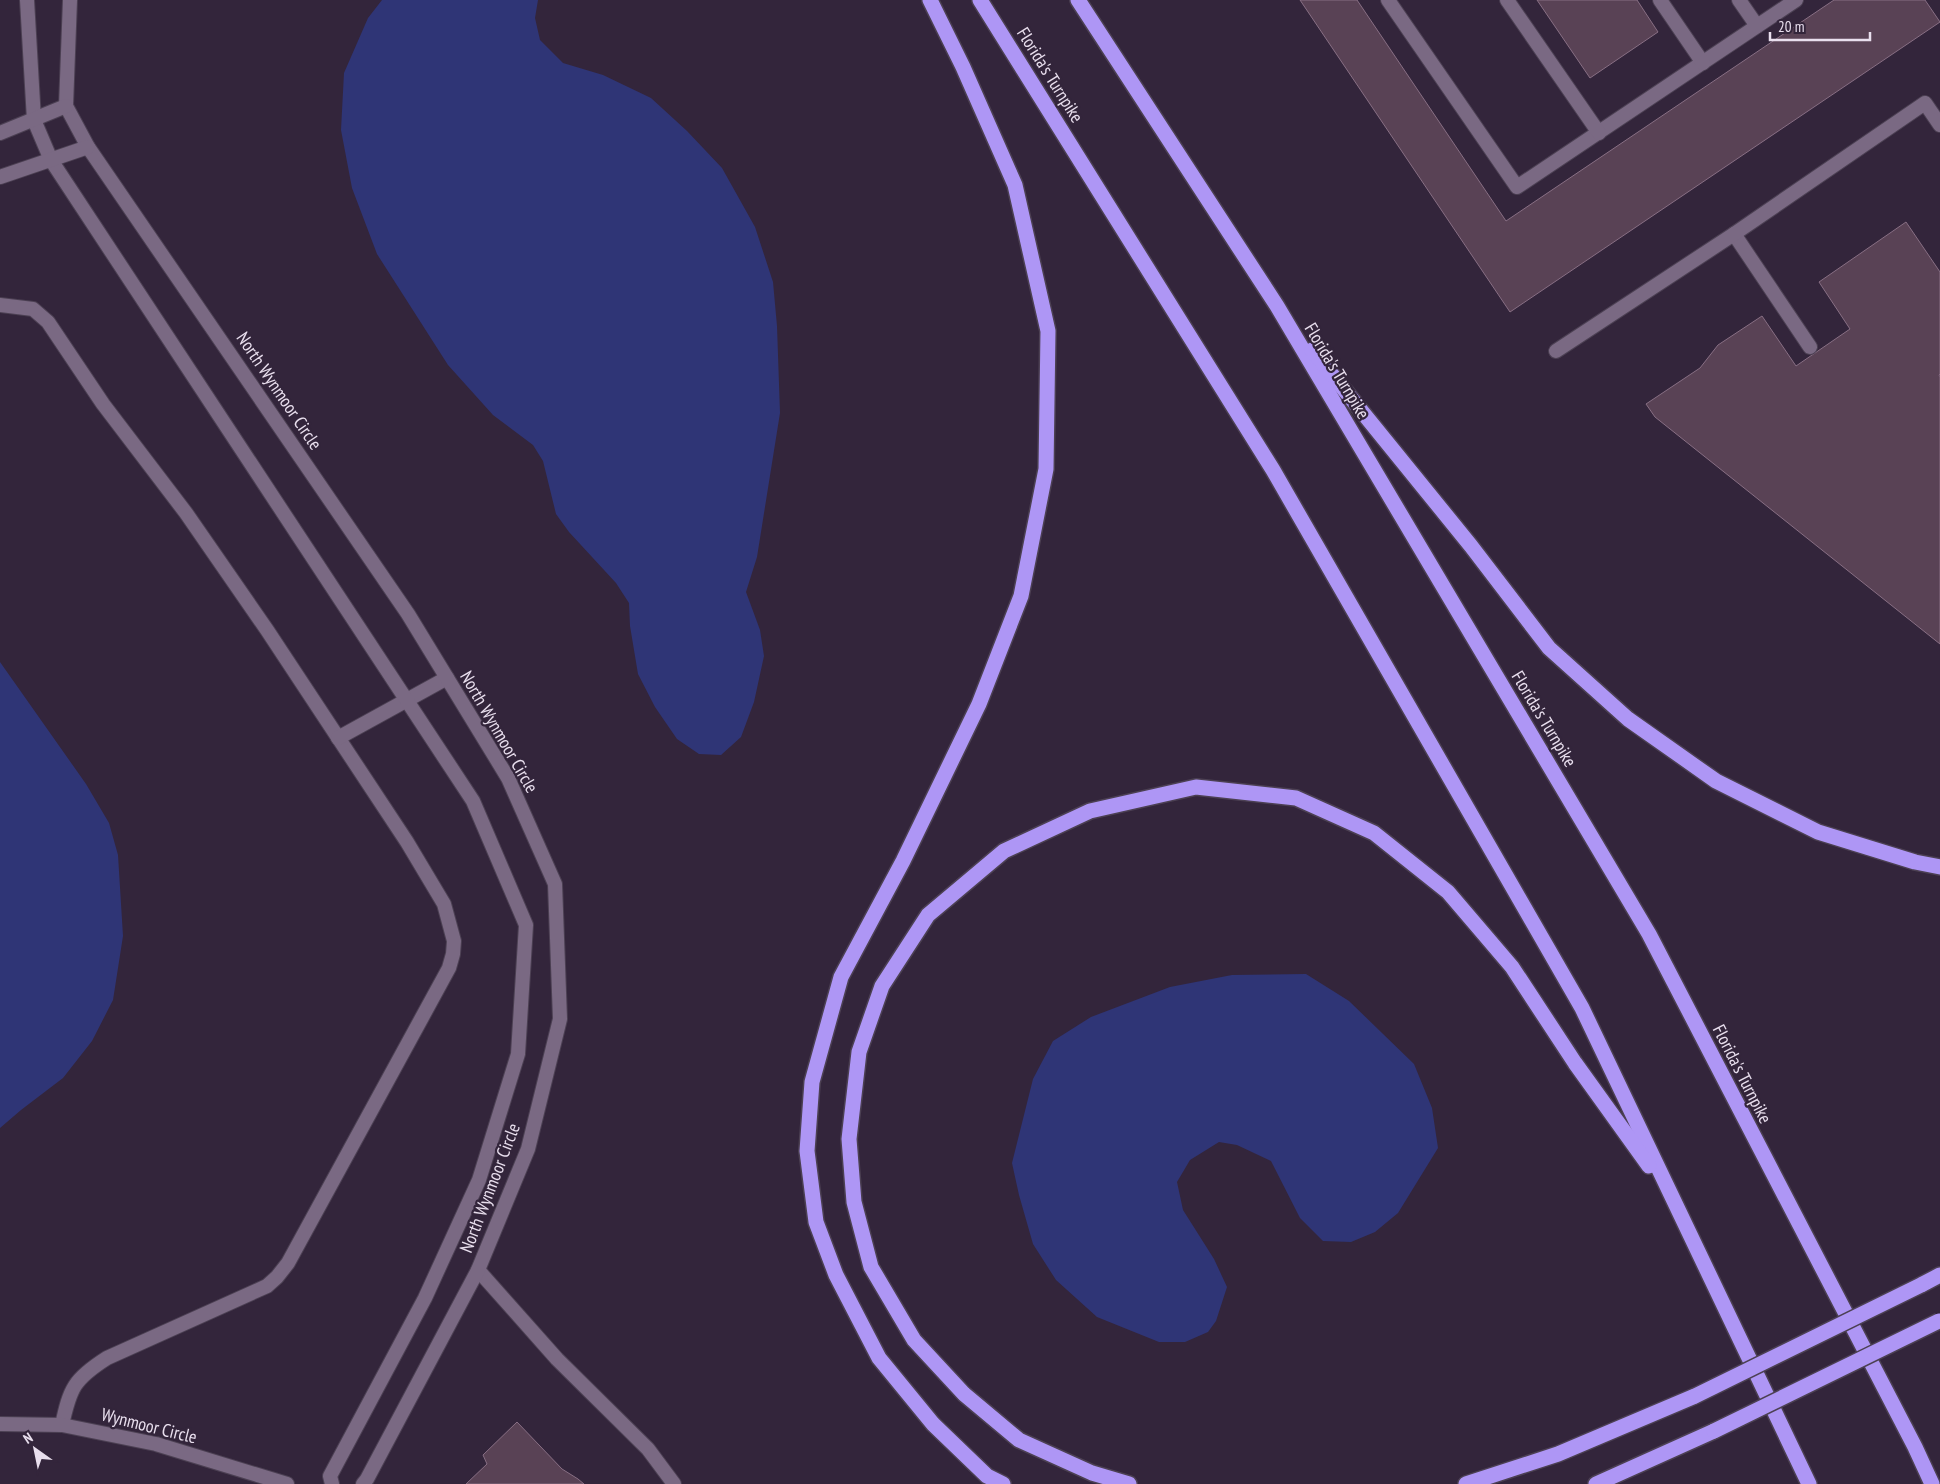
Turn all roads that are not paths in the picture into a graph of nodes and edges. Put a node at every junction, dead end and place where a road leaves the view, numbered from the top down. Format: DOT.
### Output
graph roads {
  1 [pos="27,0"];
  2 [pos="70,0"];
  3 [pos="930,0"];
  4 [pos="980,0"];
  5 [pos="1078,0"];
  6 [pos="1388,0"];
  7 [pos="1507,0"];
  8 [pos="1660,0"];
  9 [pos="1739,0"];
  10 [pos="1796,0"];
  11 [pos="1757,26"];
  12 [pos="1703,63"];
  13 [pos="66,106"];
  14 [pos="34,120"];
  15 [pos="1940,125"];
  16 [pos="1598,132"];
  17 [pos="0,133"];
  18 [pos="88,147"];
  19 [pos="51,160"];
  20 [pos="0,177"];
  21 [pos="1734,234"];
  22 [pos="0,305"];
  23 [pos="1276,306"];
  24 [pos="1810,347"];
  25 [pos="1556,351"];
  26 [pos="447,678"];
  27 [pos="407,701"];
  28 [pos="338,738"];
  29 [pos="1940,867"];
  30 [pos="1672,1198"];
  31 [pos="478,1270"];
  32 [pos="1940,1275"];
  33 [pos="1940,1320"];
  34 [pos="0,1424"];
  35 [pos="62,1425"];
  36 [pos="287,1484"];
  37 [pos="332,1484"];
  38 [pos="363,1484"];
  39 [pos="674,1484"];
  40 [pos="1003,1484"];
  41 [pos="1129,1484"];
  42 [pos="1466,1484"];
  43 [pos="1596,1484"];
  44 [pos="1810,1484"];
  45 [pos="1932,1484"];
  1 -- 14 [label="street, North Wynmoor Circle"];
  2 -- 13 [label="street"];
  3 -- 40 [label="highway"];
  4 -- 30 [label="highway, Florida's Turnpike"];
  5 -- 23 [label="highway, Florida's Turnpike"];
  6 -- 16 [label="street"];
  7 -- 16 [label="street"];
  8 -- 12 [label="street"];
  9 -- 11 [label="street"];
  10 -- 11 [label="street"];
  11 -- 12 [label="street"];
  12 -- 16 [label="street"];
  13 -- 14 [label="street"];
  13 -- 18 [label="street, North Wynmoor Circle"];
  14 -- 17 [label="street"];
  14 -- 19 [label="street, North Wynmoor Circle"];
  15 -- 21 [label="street"];
  18 -- 19 [label="street"];
  18 -- 26 [label="street, North Wynmoor Circle"];
  19 -- 20 [label="street"];
  19 -- 27 [label="street, North Wynmoor Circle"];
  21 -- 24 [label="street"];
  21 -- 25 [label="street"];
  22 -- 28 [label="street"];
  23 -- 29 [label="highway"];
  23 -- 45 [label="highway, Florida's Turnpike"];
  26 -- 27 [label="street"];
  26 -- 31 [label="street, North Wynmoor Circle"];
  27 -- 28 [label="street"];
  27 -- 37 [label="street, North Wynmoor Circle"];
  28 -- 35 [label="street"];
  30 -- 41 [label="highway"];
  30 -- 44 [label="highway, Florida's Turnpike"];
  31 -- 38 [label="street, North Wynmoor Circle"];
  31 -- 39 [label="street"];
  32 -- 42 [label="highway, bridge"];
  33 -- 43 [label="highway, bridge"];
  34 -- 35 [label="street, Wynmoor Circle"];
  35 -- 36 [label="street, Wynmoor Circle"];
}
